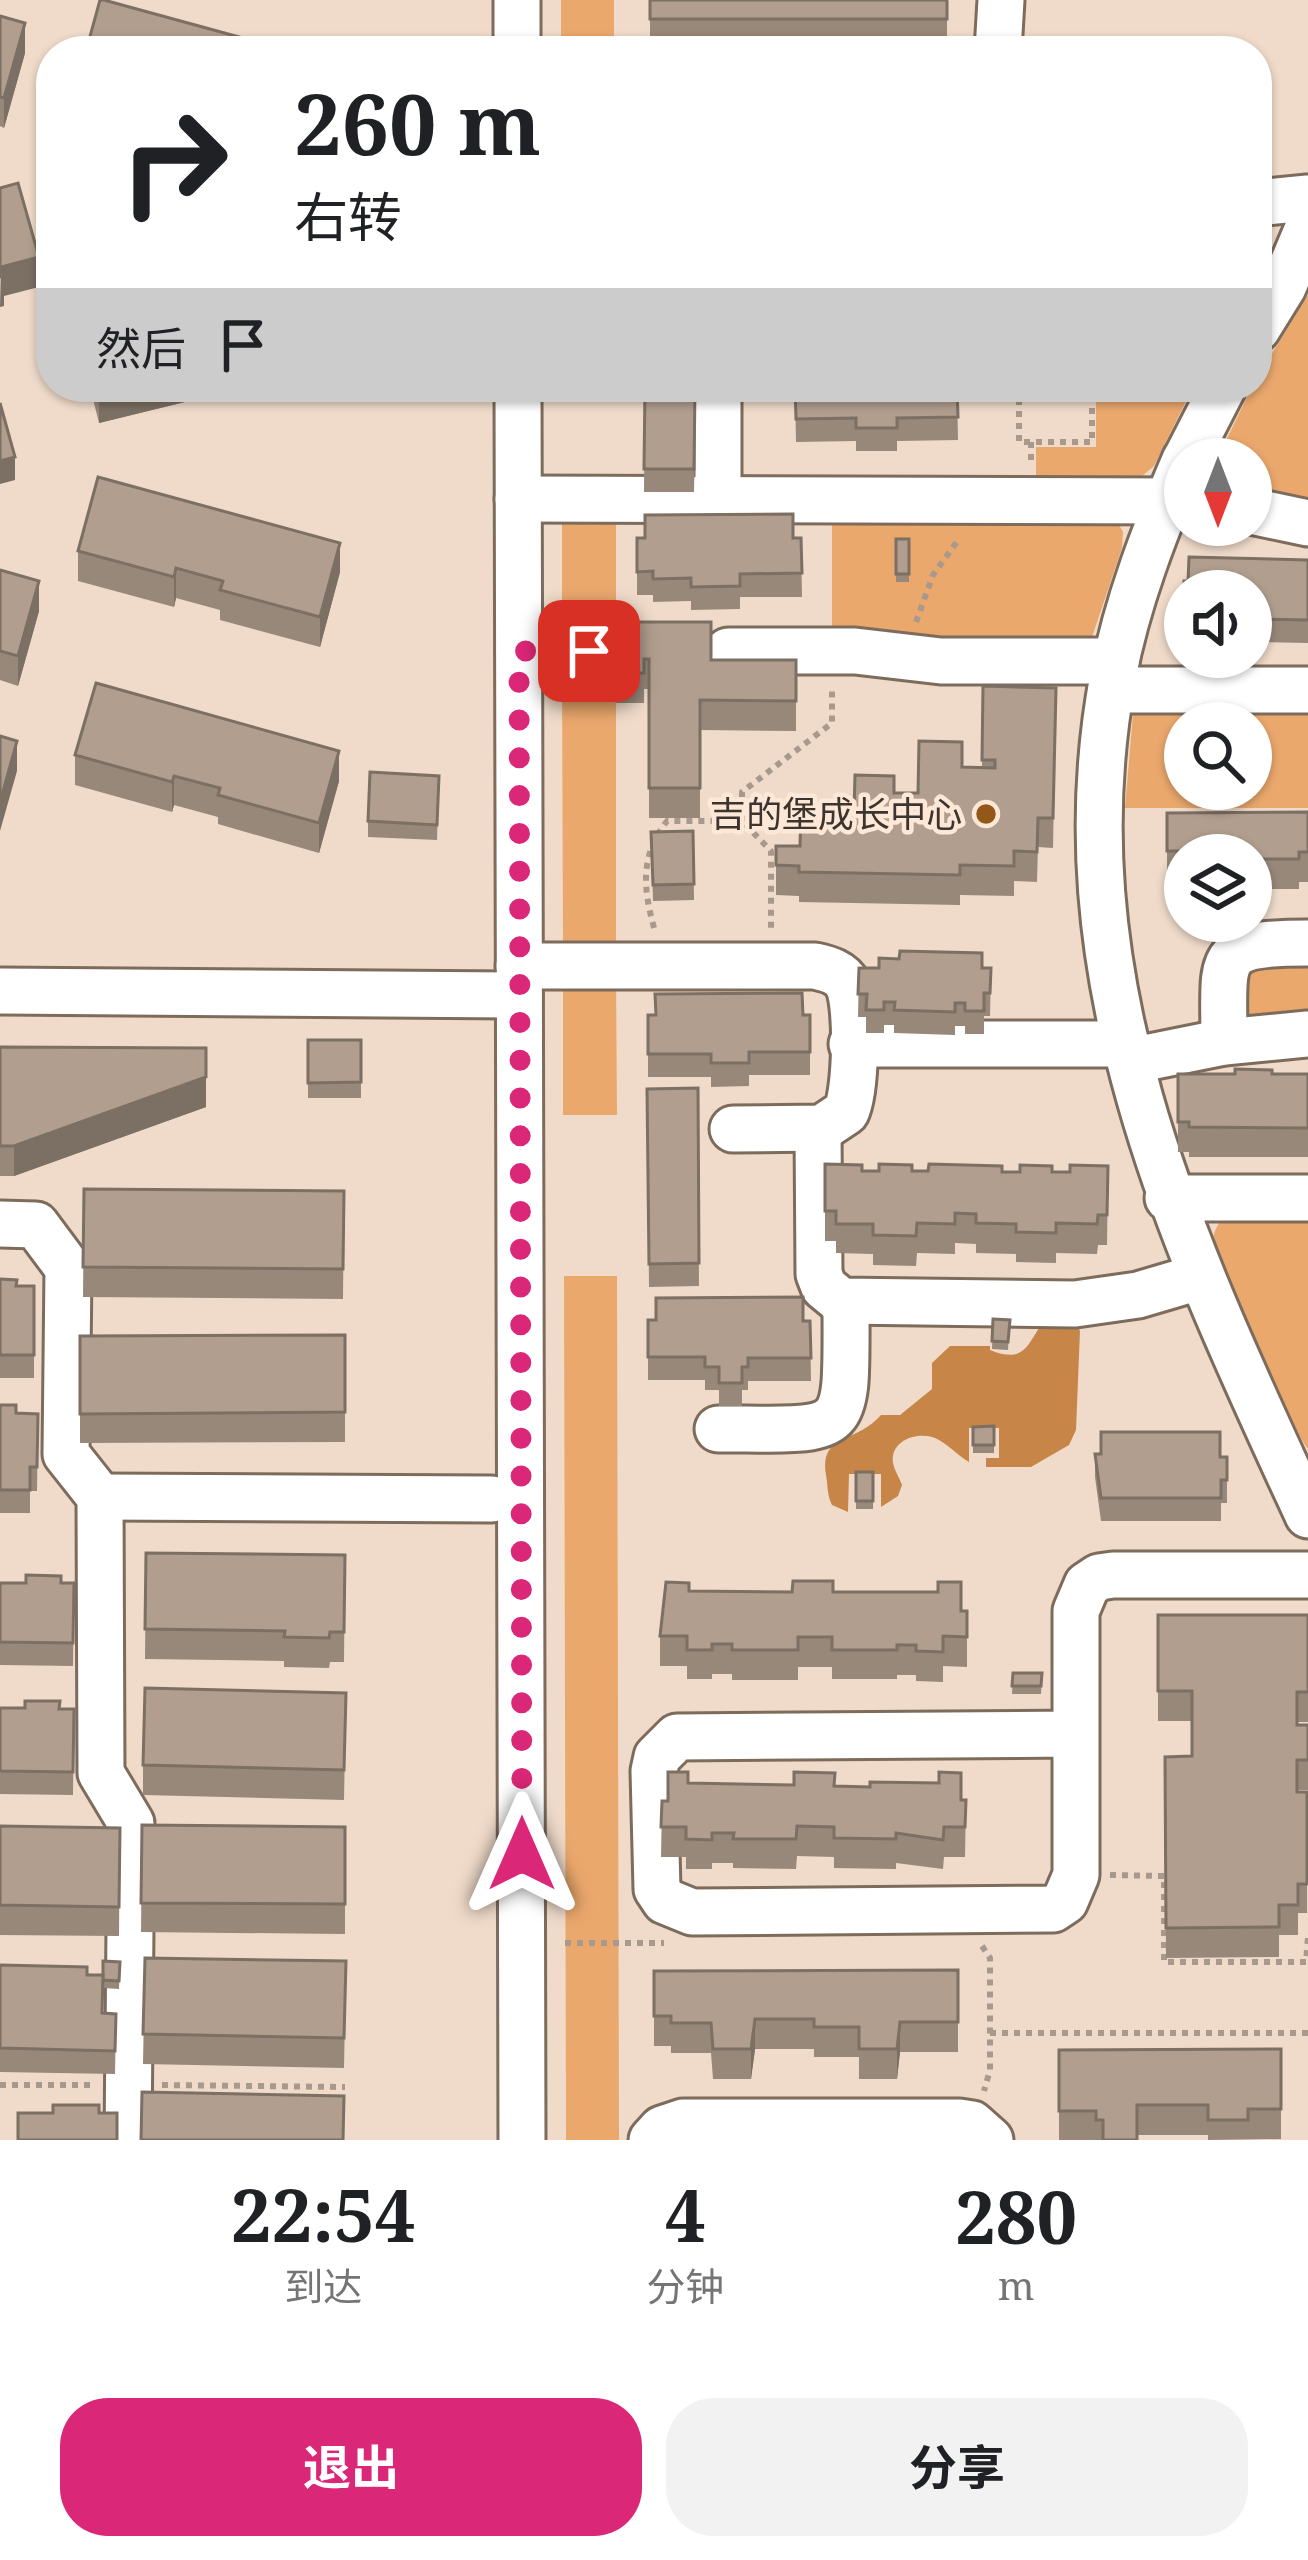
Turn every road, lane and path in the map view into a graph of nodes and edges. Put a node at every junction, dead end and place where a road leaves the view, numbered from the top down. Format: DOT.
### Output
graph roads {
  1 [pos="489,0"];
  2 [pos="517,0"];
  3 [pos="1000,0"];
  4 [pos="489,36"];
  5 [pos="517,36"];
  6 [pos="999,36"];
  7 [pos="1308,198"];
  8 [pos="1272,202"];
  9 [pos="1308,227"];
  10 [pos="1272,305"];
  11 [pos="491,402"];
  12 [pos="518,402"];
  13 [pos="718,402"];
  14 [pos="1019,402"];
  15 [pos="1092,402"];
  16 [pos="1215,402"];
  17 [pos="1200,438"];
  18 [pos="1031,442"];
  19 [pos="1164,482"];
  20 [pos="518,499"];
  21 [pos="718,499"];
  22 [pos="1031,500"];
  23 [pos="1272,515"];
  24 [pos="1164,519"];
  25 [pos="1308,523"];
  26 [pos="972,529"];
  27 [pos="519,651"];
  28 [pos="637,651"];
  29 [pos="728,651"];
  30 [pos="832,651"];
  31 [pos="909,657"];
  32 [pos="1114,675"];
  33 [pos="1308,690"];
  34 [pos="742,821"];
  35 [pos="1308,943"];
  36 [pos="667,966"];
  37 [pos="771,966"];
  38 [pos="510,985"];
  39 [pos="0,991"];
  40 [pos="1308,1034"];
  41 [pos="1224,1042"];
  42 [pos="852,1044"];
  43 [pos="1128,1052"];
  44 [pos="733,1129"];
  45 [pos="818,1129"];
  46 [pos="1168,1198"];
  47 [pos="1308,1198"];
  48 [pos="0,1224"];
  49 [pos="1199,1276"];
  50 [pos="846,1303"];
  51 [pos="718,1429"];
  52 [pos="100,1497"];
  53 [pos="492,1499"];
  54 [pos="1308,1512"];
  55 [pos="1308,1574"];
  56 [pos="1076,1734"];
  57 [pos="1076,1875"];
  58 [pos="1308,1936"];
  59 [pos="566,1943"];
  60 [pos="666,1943"];
  61 [pos="972,1943"];
  62 [pos="990,2033"];
  63 [pos="1308,2033"];
  64 [pos="128,2085"];
  65 [pos="0,2086"];
  66 [pos="345,2087"];
  67 [pos="981,2132"];
  68 [pos="128,2140"];
  69 [pos="494,2140"];
  70 [pos="522,2140"];
  71 [pos="652,2140"];
  1 -- 4 [label="street"];
  2 -- 5 [label="street"];
  3 -- 6 [label="street"];
  7 -- 8 [label="street"];
  9 -- 10 [label="street"];
  11 -- 38 [label="street"];
  12 -- 20 [label="street"];
  13 -- 21 [label="street"];
  14 -- 18 [label="path"];
  15 -- 18 [label="path"];
  16 -- 17 [label="street"];
  18 -- 22 [label="path"];
  19 -- 22 [label="street"];
  20 -- 21 [label="street"];
  20 -- 27 [label="street"];
  21 -- 22 [label="street"];
  23 -- 25 [label="street"];
  24 -- 32 [label="street"];
  26 -- 31 [label="path"];
  27 -- 28 [label="street"];
  27 -- 38 [label="street"];
  29 -- 30 [label="street"];
  30 -- 31 [label="street"];
  30 -- 34 [label="path"];
  31 -- 32 [label="street"];
  32 -- 33 [label="street"];
  32 -- 43 [label="street"];
  34 -- 36 [label="path"];
  34 -- 37 [label="path"];
  35 -- 41 [label="street"];
  36 -- 37 [label="street"];
  36 -- 38 [label="street"];
  37 -- 42 [label="street"];
  38 -- 39 [label="street"];
  38 -- 53 [label="street"];
  38 -- 70 [label="street"];
  40 -- 41 [label="street"];
  41 -- 43 [label="street"];
  42 -- 43 [label="street"];
  42 -- 45 [label="street"];
  43 -- 46 [label="street"];
  44 -- 45 [label="street"];
  45 -- 50 [label="street"];
  46 -- 47 [label="street"];
  46 -- 49 [label="street"];
  48 -- 52 [label="street"];
  49 -- 50 [label="street"];
  49 -- 54 [label="street"];
  50 -- 51 [label="street"];
  52 -- 53 [label="street"];
  52 -- 64 [label="street"];
  53 -- 69 [label="street"];
  55 -- 56 [label="street"];
  56 -- 57 [label="street"];
  56 -- 57 [label="street"];
  57 -- 58 [label="path"];
  59 -- 60 [label="path"];
  61 -- 62 [label="path"];
  62 -- 63 [label="path"];
  62 -- 67 [label="path"];
  64 -- 65 [label="path"];
  64 -- 66 [label="path"];
  64 -- 68 [label="street"];
  67 -- 71 [label="street"];
}
